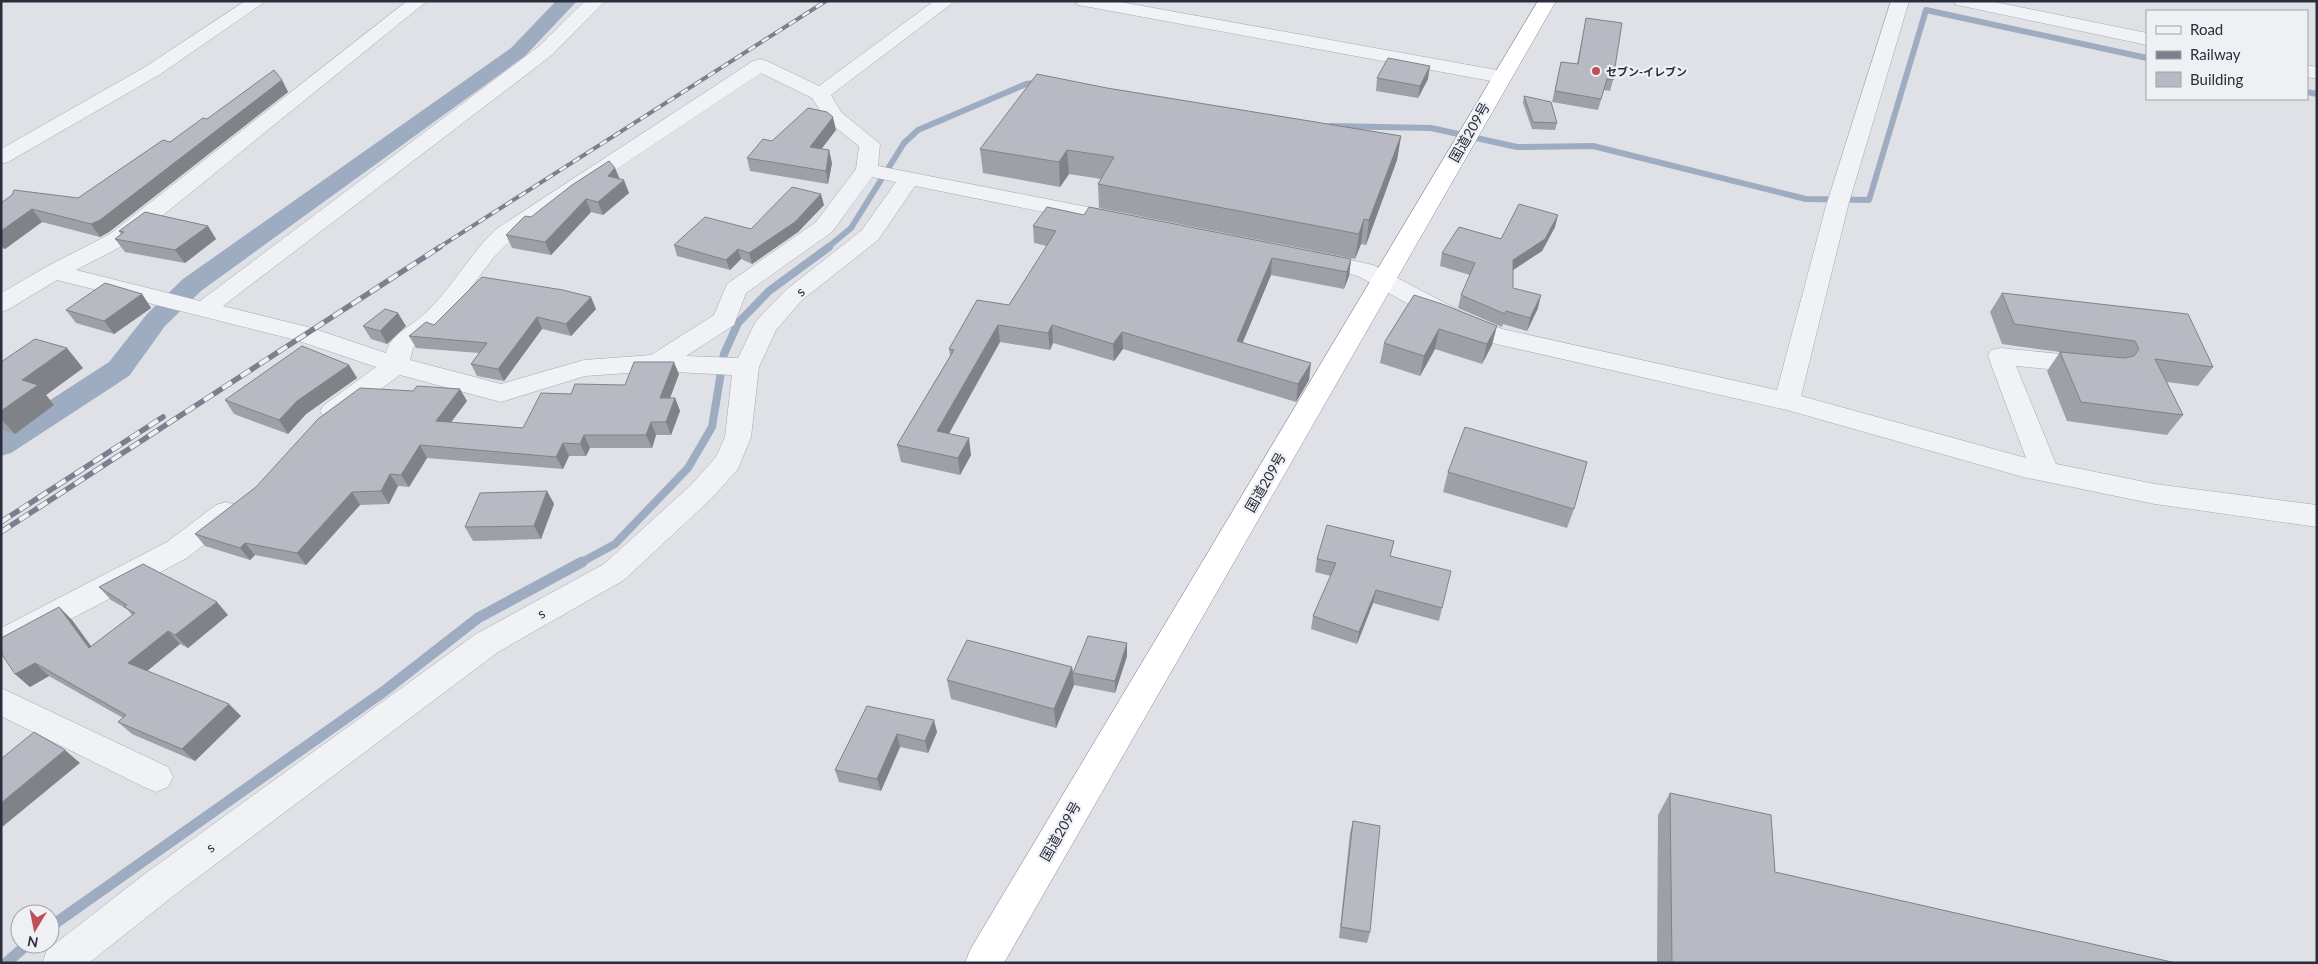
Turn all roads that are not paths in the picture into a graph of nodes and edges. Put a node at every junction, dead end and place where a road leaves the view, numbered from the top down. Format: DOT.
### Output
graph roads {
  1 [pos="257,1"];
  2 [pos="418,1"];
  3 [pos="596,1"];
  4 [pos="946,1"];
  5 [pos="1084,1"];
  6 [pos="1546,1"];
  7 [pos="1900,1"];
  8 [pos="1962,1"];
  9 [pos="2146,39"];
  10 [pos="1502,77"];
  11 [pos="820,94"];
  12 [pos="1,158"];
  13 [pos="871,171"];
  14 [pos="904,177"];
  15 [pos="1142,225"];
  16 [pos="1297,256"];
  17 [pos="54,272"];
  18 [pos="1384,278"];
  19 [pos="1,304"];
  20 [pos="204,310"];
  21 [pos="657,363"];
  22 [pos="396,365"];
  23 [pos="746,367"];
  24 [pos="2110,367"];
  25 [pos="1787,402"];
  26 [pos="310,430"];
  27 [pos="2045,471"];
  28 [pos="246,497"];
  29 [pos="2317,516"];
  30 [pos="1,643"];
  31 [pos="1,701"];
  32 [pos="156,777"];
  33 [pos="60,963"];
  34 [pos="983,963"];
  1 -- 12 [label="street"];
  2 -- 17 [label="street"];
  3 -- 20 [label="street"];
  4 -- 11 [label="street"];
  5 -- 10 [label="street"];
  6 -- 10 [label="highway, 国道209号"];
  7 -- 25 [label="street"];
  8 -- 9 [label="street"];
  10 -- 18 [label="highway, 国道209号"];
  11 -- 13 [label="street"];
  11 -- 22 [label="street"];
  13 -- 14 [label="street"];
  13 -- 21 [label="street"];
  14 -- 15 [label="street"];
  14 -- 23 [label="street, s"];
  16 -- 18 [label="street"];
  17 -- 19 [label="street"];
  17 -- 20 [label="street"];
  18 -- 25 [label="street"];
  18 -- 34 [label="highway, 国道209号"];
  20 -- 22 [label="street"];
  21 -- 22 [label="street"];
  21 -- 23 [label="street"];
  22 -- 26 [label="street"];
  23 -- 33 [label="street, s"];
  24 -- 27 [label="street"];
  25 -- 27 [label="street"];
  27 -- 29 [label="street"];
  28 -- 30 [label="street"];
  31 -- 32 [label="street"];
}
